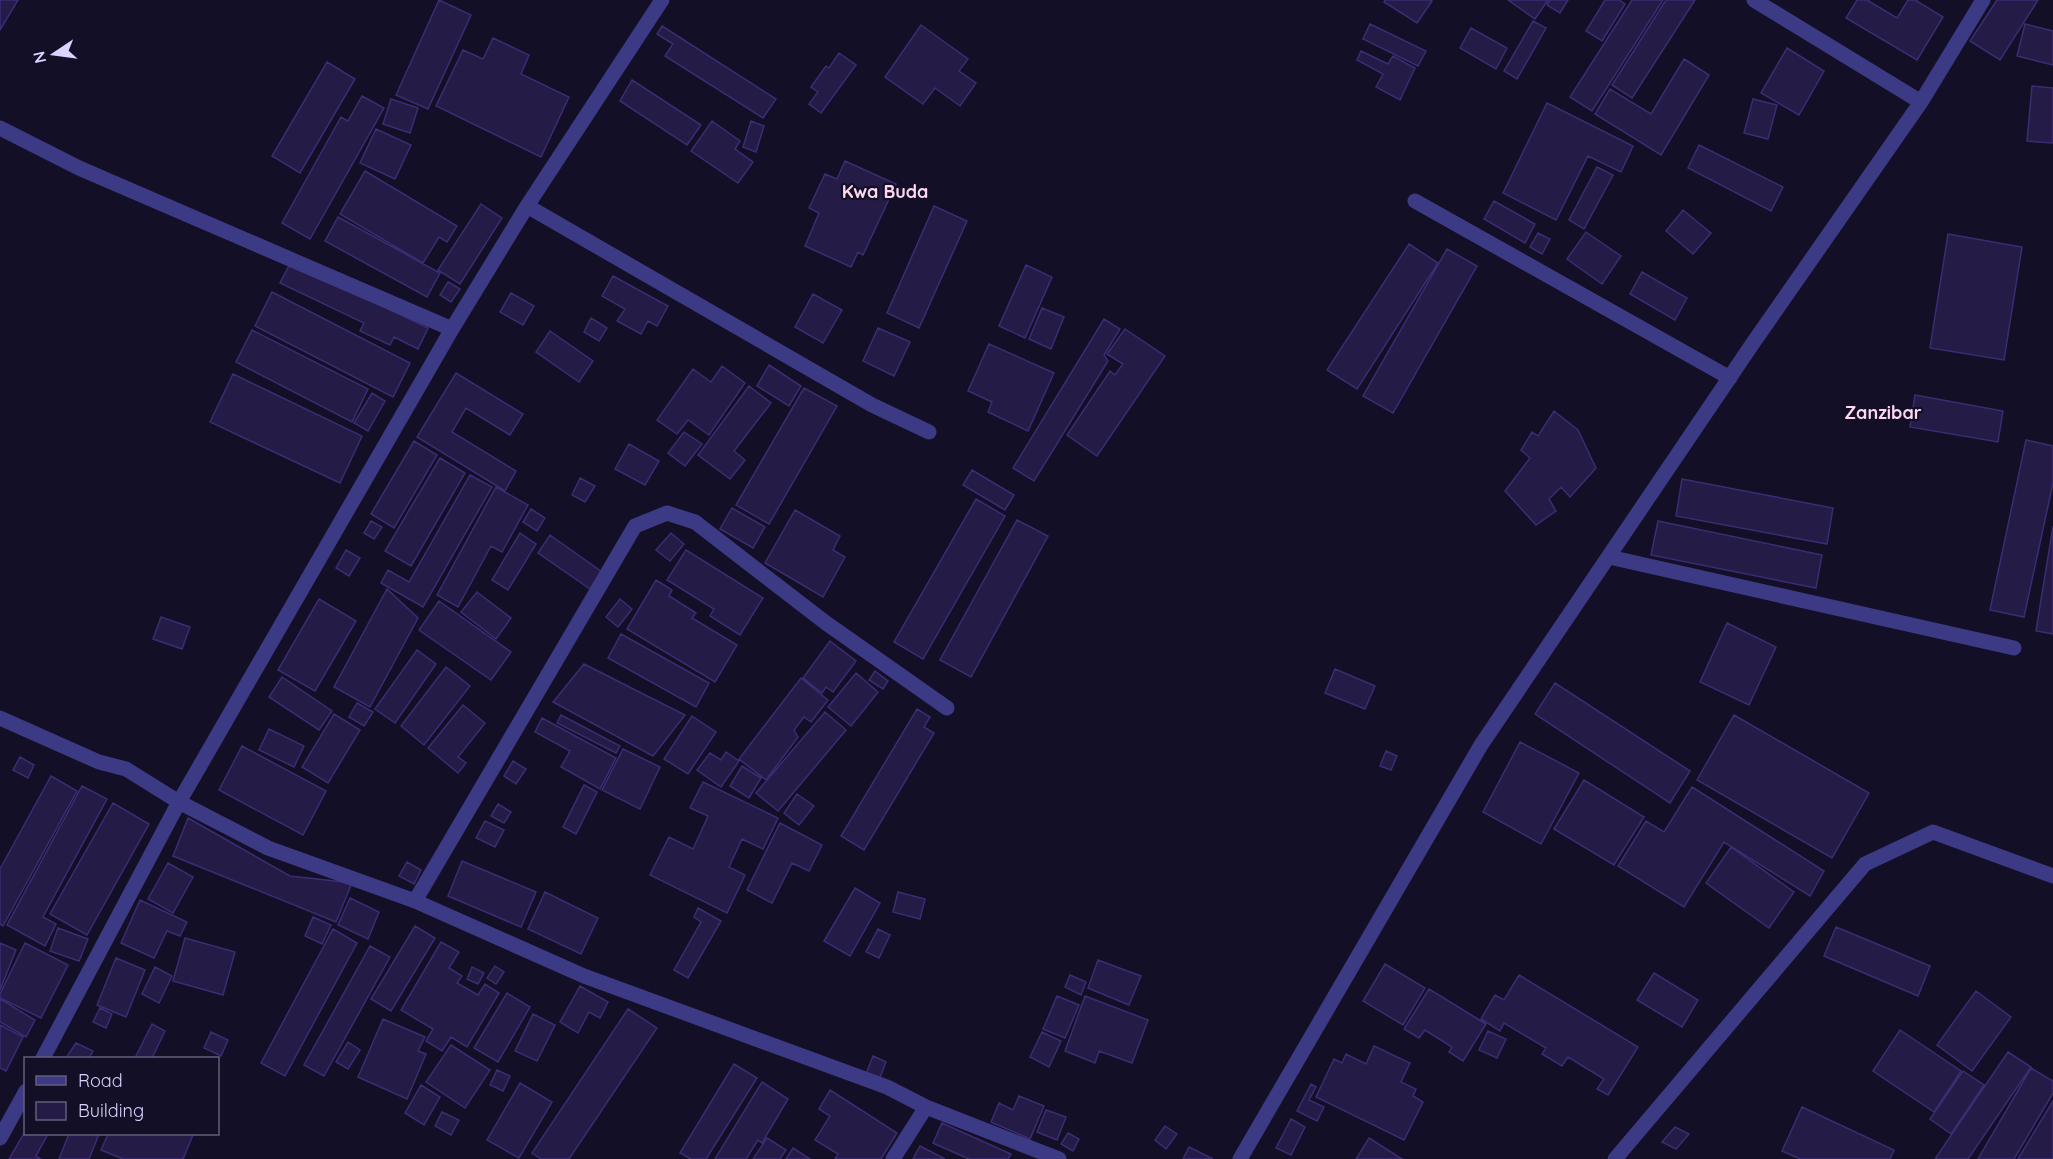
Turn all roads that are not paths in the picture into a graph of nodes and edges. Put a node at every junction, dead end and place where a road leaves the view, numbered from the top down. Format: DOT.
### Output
graph roads {
  1 [pos="662,0"];
  2 [pos="1754,0"];
  3 [pos="1983,0"];
  4 [pos="1921,102"];
  5 [pos="0,128"];
  6 [pos="1415,201"];
  7 [pos="527,206"];
  8 [pos="452,329"];
  9 [pos="1730,378"];
  10 [pos="929,432"];
  11 [pos="1609,557"];
  12 [pos="2014,648"];
  13 [pos="947,708"];
  14 [pos="0,718"];
  15 [pos="180,801"];
  16 [pos="2053,876"];
  17 [pos="415,902"];
  18 [pos="44,1057"];
  19 [pos="24,1094"];
  20 [pos="926,1107"];
  21 [pos="0,1138"];
  22 [pos="892,1159"];
  23 [pos="1059,1159"];
  24 [pos="1240,1159"];
  25 [pos="1616,1159"];
  1 -- 7 [label="street"];
  2 -- 4 [label="street"];
  3 -- 4 [label="street"];
  4 -- 9 [label="street"];
  5 -- 8 [label="street"];
  6 -- 9 [label="street"];
  7 -- 8 [label="street"];
  7 -- 10 [label="street"];
  8 -- 15 [label="street"];
  9 -- 11 [label="street"];
  11 -- 12 [label="street"];
  11 -- 24 [label="street"];
  13 -- 17 [label="street"];
  14 -- 15 [label="street"];
  15 -- 17 [label="street"];
  15 -- 18 [label="street"];
  16 -- 25 [label="street"];
  17 -- 20 [label="street"];
  19 -- 21 [label="street"];
  20 -- 22 [label="street"];
  20 -- 23 [label="street"];
}
